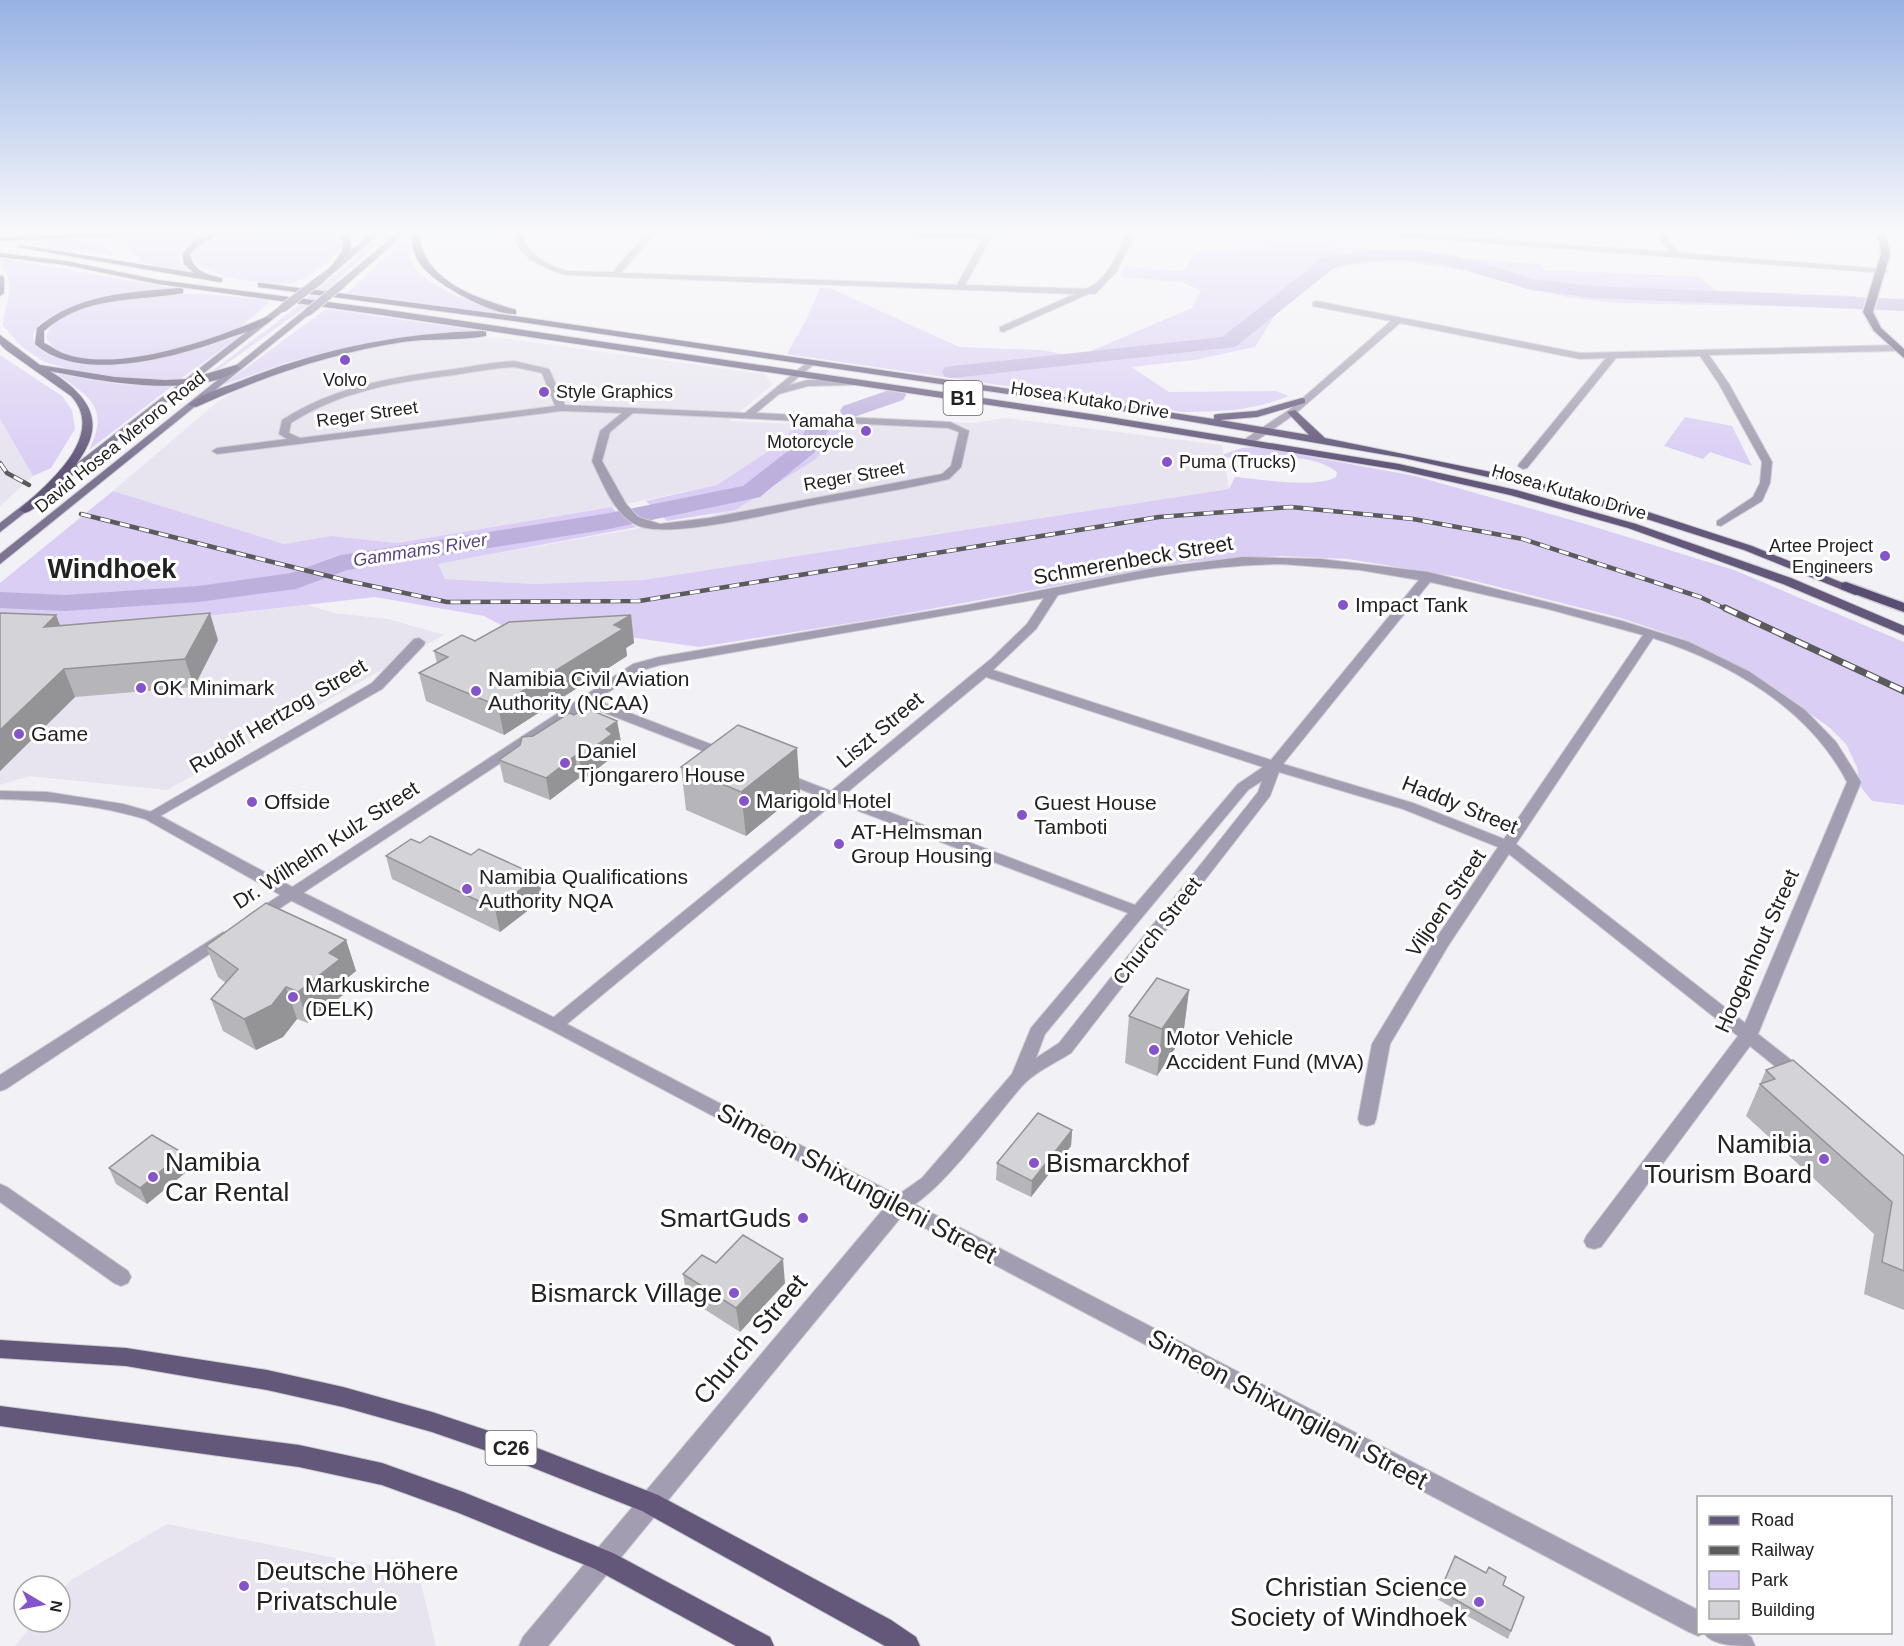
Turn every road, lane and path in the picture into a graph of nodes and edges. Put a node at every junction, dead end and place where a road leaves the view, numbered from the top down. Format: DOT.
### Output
graph roads {
  1 [pos="72,311"];
  2 [pos="279,311"];
  3 [pos="309,311"];
  4 [pos="372,311"];
  5 [pos="452,311"];
  6 [pos="508,311"];
  7 [pos="1047,311"];
  8 [pos="1348,311"];
  9 [pos="1870,311"];
  10 [pos="269,319"];
  11 [pos="1397,321"];
  12 [pos="550,324"];
  13 [pos="1003,329"];
  14 [pos="534,334"];
  15 [pos="0,338"];
  16 [pos="1900,348"];
  17 [pos="1703,354"];
  18 [pos="1904,355"];
  19 [pos="1612,357"];
  20 [pos="810,363"];
  21 [pos="37,367"];
  22 [pos="236,368"];
  23 [pos="797,373"];
  24 [pos="190,382"];
  25 [pos="859,382"];
  26 [pos="775,392"];
  27 [pos="1302,401"];
  28 [pos="193,405"];
  29 [pos="561,408"];
  30 [pos="630,411"];
  31 [pos="1292,412"];
  32 [pos="747,416"];
  33 [pos="1179,417"];
  34 [pos="1265,431"];
  35 [pos="299,441"];
  36 [pos="1249,441"];
  37 [pos="1324,441"];
  38 [pos="217,451"];
  39 [pos="1523,466"];
  40 [pos="25,510"];
  41 [pos="1721,523"];
  42 [pos="0,529"];
  43 [pos="0,560"];
  44 [pos="1428,576"];
  45 [pos="1846,586"];
  46 [pos="1053,593"];
  47 [pos="1904,610"];
  48 [pos="1904,631"];
  49 [pos="1650,633"];
  50 [pos="419,642"];
  51 [pos="982,671"];
  52 [pos="586,701"];
  53 [pos="735,759"];
  54 [pos="1274,766"];
  55 [pos="768,772"];
  56 [pos="1854,783"];
  57 [pos="0,795"];
  58 [pos="834,797"];
  59 [pos="150,816"];
  60 [pos="1509,846"];
  61 [pos="290,894"];
  62 [pos="1137,911"];
  63 [pos="555,1025"];
  64 [pos="1749,1034"];
  65 [pos="1020,1077"];
  66 [pos="0,1084"];
  67 [pos="1813,1087"];
  68 [pos="1367,1119"];
  69 [pos="0,1192"];
  70 [pos="899,1205"];
  71 [pos="1594,1241"];
  72 [pos="121,1277"];
  73 [pos="0,1349"];
  74 [pos="0,1416"];
  75 [pos="651,1503"];
  76 [pos="604,1561"];
  77 [pos="1697,1622"];
  78 [pos="1720,1634"];
  79 [pos="532,1646"];
  80 [pos="761,1646"];
  81 [pos="907,1646"];
  82 [pos="1742,1646"];
  1 -- 10 [label="main road"];
  2 -- 10 [label="main road, David Hosea Meroro Road, bridge"];
  3 -- 22 [label="main road, David Hosea Meroro Road, bridge"];
  4 -- 14 [label="main road, Hosea Kutako Drive / B1"];
  5 -- 12 [label="main road, Hosea Kutako Drive / B1"];
  6 -- 12 [label="main road"];
  7 -- 13 [label="street"];
  8 -- 11 [label="street"];
  9 -- 16 [label="highway"];
  10 -- 24 [label="main road, David Hosea Meroro Road"];
  11 -- 19 [label="street"];
  11 -- 27 [label="street"];
  12 -- 20 [label="main road, Hosea Kutako Drive / B1"];
  14 -- 23 [label="main road, Hosea Kutako Drive / B1"];
  14 -- 28 [label="main road"];
  15 -- 21 [label="main road"];
  16 -- 17 [label="street"];
  16 -- 18 [label="highway"];
  17 -- 19 [label="street"];
  17 -- 41 [label="street"];
  19 -- 39 [label="street"];
  20 -- 23 [label="street"];
  20 -- 33 [label="main road, Hosea Kutako Drive / B1"];
  21 -- 24 [label="main road"];
  21 -- 40 [label="main road"];
  22 -- 24 [label="main road"];
  22 -- 28 [label="main road, David Hosea Meroro Road"];
  23 -- 25 [label="main road, Hosea Kutako Drive / B1"];
  23 -- 26 [label="street"];
  24 -- 40 [label="main road, David Hosea Meroro Road"];
  25 -- 26 [label="street"];
  25 -- 36 [label="main road, Hosea Kutako Drive / B1"];
  26 -- 32 [label="street"];
  27 -- 31 [label="street"];
  27 -- 33 [label="main road"];
  28 -- 43 [label="main road, David Hosea Meroro Road"];
  29 -- 30 [label="street, Reger Street"];
  29 -- 35 [label="street, Reger Street"];
  29 -- 35 [label="street"];
  30 -- 32 [label="street, Reger Street"];
  30 -- 32 [label="street, Reger Street"];
  31 -- 34 [label="street"];
  31 -- 37 [label="main road"];
  33 -- 34 [label="main road, Hosea Kutako Drive / B1"];
  34 -- 36 [label="street"];
  34 -- 37 [label="main road, Hosea Kutako Drive / B1"];
  35 -- 38 [label="street, Reger Street"];
  36 -- 48 [label="main road, Hosea Kutako Drive / B1"];
  37 -- 45 [label="main road, Hosea Kutako Drive / B1"];
  40 -- 42 [label="main road, David Hosea Meroro Road"];
  44 -- 46 [label="street, Schmerenbeck Street"];
  44 -- 49 [label="street, Schmerenbeck Street"];
  44 -- 54 [label="street, Church Street"];
  45 -- 47 [label="highway"];
  46 -- 51 [label="street, Liszt Street"];
  46 -- 52 [label="street, Schmerenbeck Street"];
  49 -- 56 [label="street, Schmerenbeck Street"];
  49 -- 60 [label="street, Viljoen Street"];
  50 -- 59 [label="street, Rudolf Hertzog Street"];
  51 -- 54 [label="street, Haddy Street"];
  51 -- 58 [label="street, Liszt Street"];
  52 -- 53 [label="street"];
  52 -- 61 [label="street, Dr. Wilhelm Kulz Street"];
  54 -- 60 [label="street, Haddy Street"];
  54 -- 62 [label="street, Church Street"];
  54 -- 65 [label="street, Church Street"];
  55 -- 58 [label="street"];
  56 -- 64 [label="street, Hoogenhout Street"];
  57 -- 59 [label="street, Simeon Shixungileni Street"];
  58 -- 62 [label="street"];
  58 -- 63 [label="street, Liszt Street"];
  59 -- 61 [label="street, Simeon Shixungileni Street"];
  60 -- 64 [label="street, Haddy Street"];
  60 -- 68 [label="street, Viljoen Street"];
  61 -- 63 [label="street, Simeon Shixungileni Street"];
  61 -- 66 [label="street, Dr. Wilhelm Kulz Street"];
  62 -- 65 [label="street, Church Street"];
  63 -- 70 [label="street, Simeon Shixungileni Street"];
  64 -- 67 [label="street, Haddy Street"];
  64 -- 71 [label="street, Hoogenhout Street"];
  65 -- 70 [label="street, Church Street"];
  69 -- 72 [label="street"];
  70 -- 75 [label="street, Church Street"];
  70 -- 77 [label="street, Simeon Shixungileni Street"];
  73 -- 75 [label="main road, C26"];
  74 -- 76 [label="main road"];
  75 -- 76 [label="street, Church Street"];
  75 -- 81 [label="main road, C26"];
  76 -- 79 [label="street, Church Street"];
  76 -- 80 [label="main road"];
  78 -- 82 [label="street"];
}
